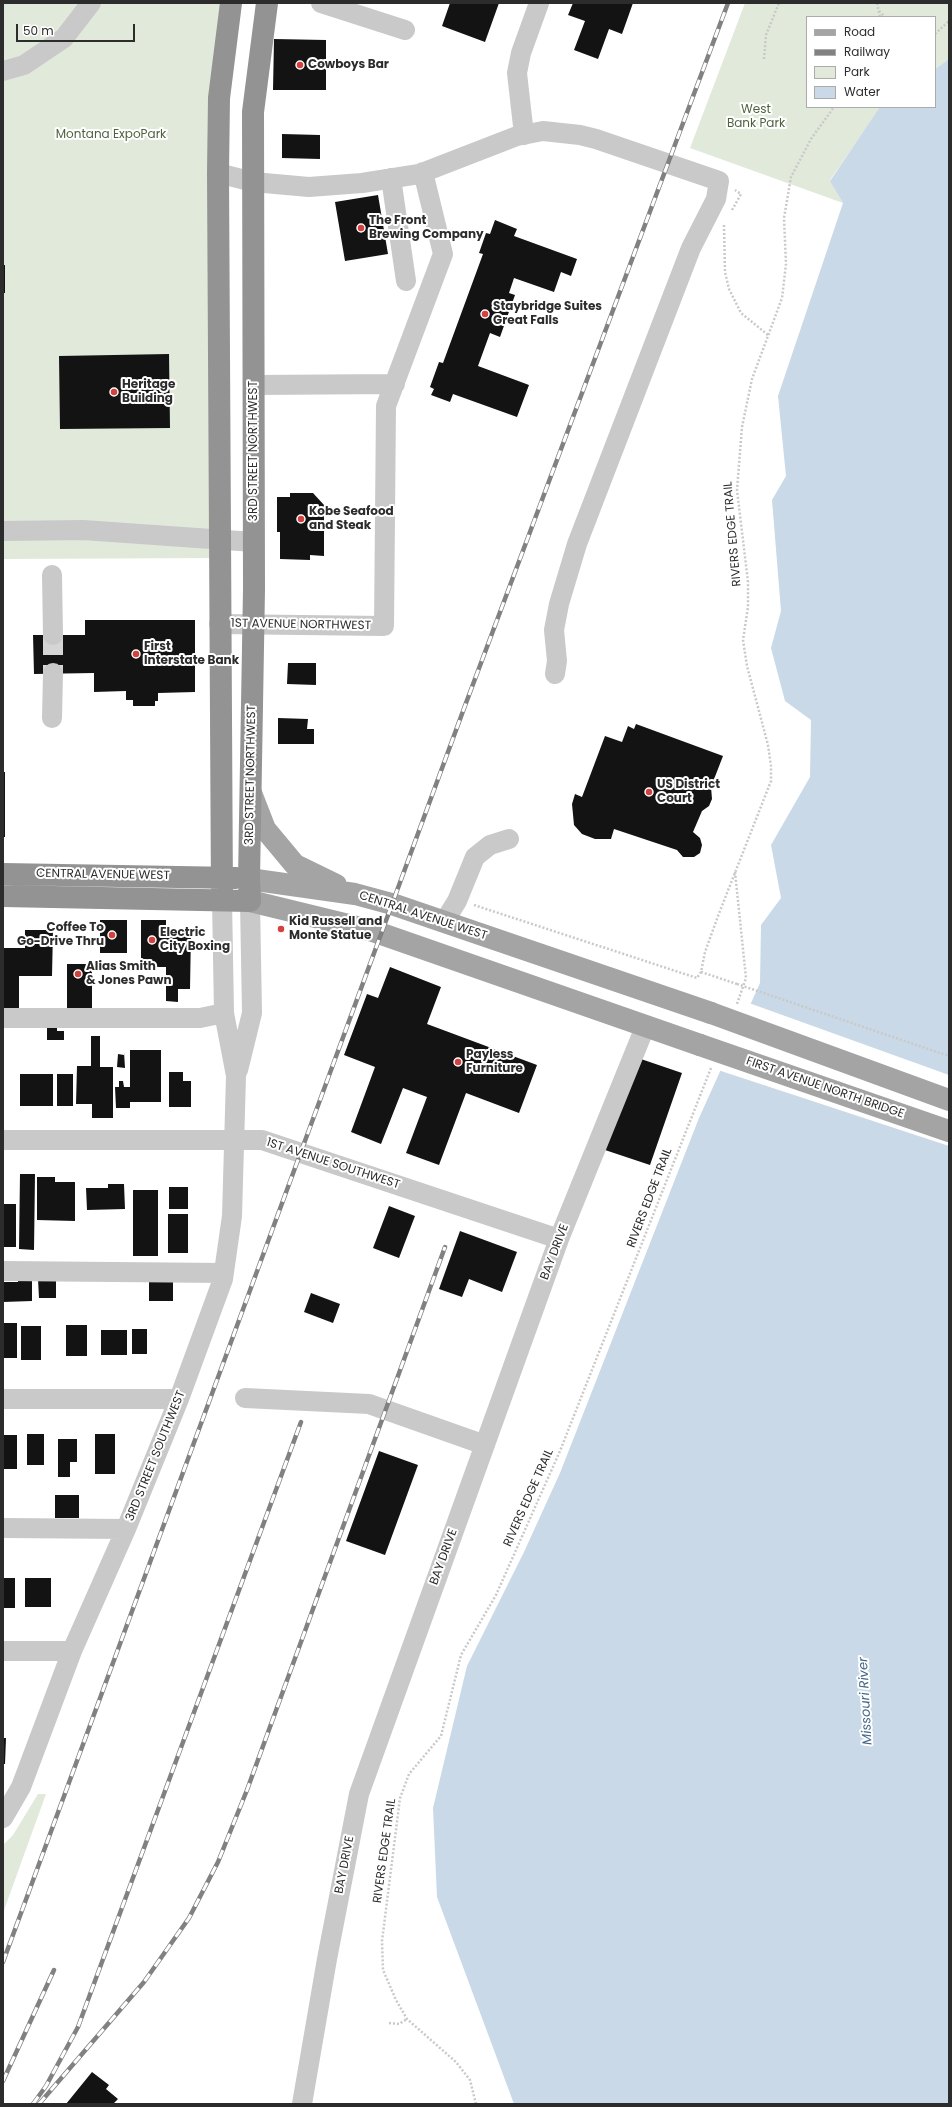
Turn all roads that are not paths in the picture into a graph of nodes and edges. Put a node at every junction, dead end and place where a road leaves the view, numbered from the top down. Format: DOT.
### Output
graph roads {
  1 [pos="91,3"];
  2 [pos="231,3"];
  3 [pos="266,3"];
  4 [pos="322,3"];
  5 [pos="539,3"];
  6 [pos="405,30"];
  7 [pos="3,71"];
  8 [pos="524,135"];
  9 [pos="423,172"];
  10 [pos="218,173"];
  11 [pos="390,178"];
  12 [pos="253,182"];
  13 [pos="406,281"];
  14 [pos="395,384"];
  15 [pos="254,385"];
  16 [pos="3,531"];
  17 [pos="219,540"];
  18 [pos="254,542"];
  19 [pos="52,575"];
  20 [pos="219,624"];
  21 [pos="254,624"];
  22 [pos="53,635"];
  23 [pos="53,674"];
  24 [pos="555,674"];
  25 [pos="52,718"];
  26 [pos="251,793"];
  27 [pos="509,839"];
  28 [pos="3,874"];
  29 [pos="221,876"];
  30 [pos="249,879"];
  31 [pos="356,894"];
  32 [pos="3,896"];
  33 [pos="222,899"];
  34 [pos="250,901"];
  35 [pos="444,922"];
  36 [pos="224,1013"];
  37 [pos="3,1018"];
  38 [pos="645,1027"];
  39 [pos="700,1045"];
  40 [pos="236,1076"];
  41 [pos="949,1100"];
  42 [pos="949,1131"];
  43 [pos="3,1140"];
  44 [pos="235,1140"];
  45 [pos="559,1239"];
  46 [pos="3,1271"];
  47 [pos="224,1273"];
  48 [pos="245,1398"];
  49 [pos="3,1399"];
  50 [pos="180,1399"];
  51 [pos="484,1446"];
  52 [pos="3,1528"];
  53 [pos="126,1529"];
  54 [pos="3,1651"];
  55 [pos="72,1651"];
  56 [pos="3,1818"];
  57 [pos="302,2104"];
  1 -- 7 [label="street"];
  2 -- 10 [label="highway"];
  3 -- 12 [label="highway, 3RD STREET NORTHWEST"];
  4 -- 6 [label="street"];
  5 -- 8 [label="street"];
  8 -- 9 [label="street"];
  8 -- 24 [label="street"];
  9 -- 11 [label="street"];
  9 -- 14 [label="street"];
  10 -- 12 [label="street"];
  10 -- 17 [label="highway"];
  11 -- 12 [label="street"];
  11 -- 13 [label="street"];
  12 -- 15 [label="highway, 3RD STREET NORTHWEST"];
  14 -- 15 [label="street"];
  14 -- 21 [label="street, 1ST AVENUE NORTHWEST"];
  15 -- 18 [label="highway, 3RD STREET NORTHWEST"];
  16 -- 17 [label="street"];
  17 -- 18 [label="street"];
  17 -- 20 [label="highway"];
  18 -- 21 [label="highway, 3RD STREET NORTHWEST"];
  19 -- 22 [label="street"];
  20 -- 21 [label="street, 1ST AVENUE NORTHWEST"];
  20 -- 29 [label="highway"];
  21 -- 26 [label="highway, 3RD STREET NORTHWEST"];
  23 -- 25 [label="street"];
  26 -- 30 [label="highway, 3RD STREET NORTHWEST"];
  26 -- 31 [label="main road"];
  27 -- 35 [label="street"];
  28 -- 29 [label="highway, CENTRAL AVENUE WEST"];
  29 -- 30 [label="highway, CENTRAL AVENUE WEST"];
  29 -- 33 [label="highway"];
  30 -- 31 [label="main road, CENTRAL AVENUE WEST"];
  30 -- 34 [label="highway, 3RD STREET NORTHWEST"];
  31 -- 35 [label="main road, CENTRAL AVENUE WEST"];
  32 -- 33 [label="highway, CENTRAL AVENUE WEST"];
  33 -- 34 [label="highway, CENTRAL AVENUE WEST"];
  33 -- 36 [label="street, 3RD STREET SOUTHWEST"];
  34 -- 38 [label="main road, CENTRAL AVENUE WEST"];
  34 -- 40 [label="street, 3RD STREET SOUTHWEST"];
  35 -- 41 [label="main road, CENTRAL AVENUE WEST, bridge"];
  36 -- 37 [label="street"];
  36 -- 40 [label="street, 3RD STREET SOUTHWEST"];
  38 -- 39 [label="main road, CENTRAL AVENUE WEST"];
  38 -- 45 [label="street, BAY DRIVE"];
  39 -- 42 [label="main road, FIRST AVENUE NORTH BRIDGE, bridge"];
  40 -- 44 [label="street, 3RD STREET SOUTHWEST"];
  43 -- 44 [label="street, 1ST AVENUE SOUTHWEST"];
  44 -- 45 [label="street, 1ST AVENUE SOUTHWEST"];
  44 -- 47 [label="street, 3RD STREET SOUTHWEST"];
  45 -- 51 [label="street, BAY DRIVE"];
  46 -- 47 [label="street"];
  47 -- 50 [label="street, 3RD STREET SOUTHWEST"];
  48 -- 51 [label="street"];
  49 -- 50 [label="street"];
  50 -- 53 [label="street, 3RD STREET SOUTHWEST"];
  51 -- 57 [label="street, BAY DRIVE"];
  52 -- 53 [label="street"];
  53 -- 55 [label="street, 3RD STREET SOUTHWEST"];
  54 -- 55 [label="street"];
  55 -- 56 [label="street, 3RD STREET SOUTHWEST"];
}
